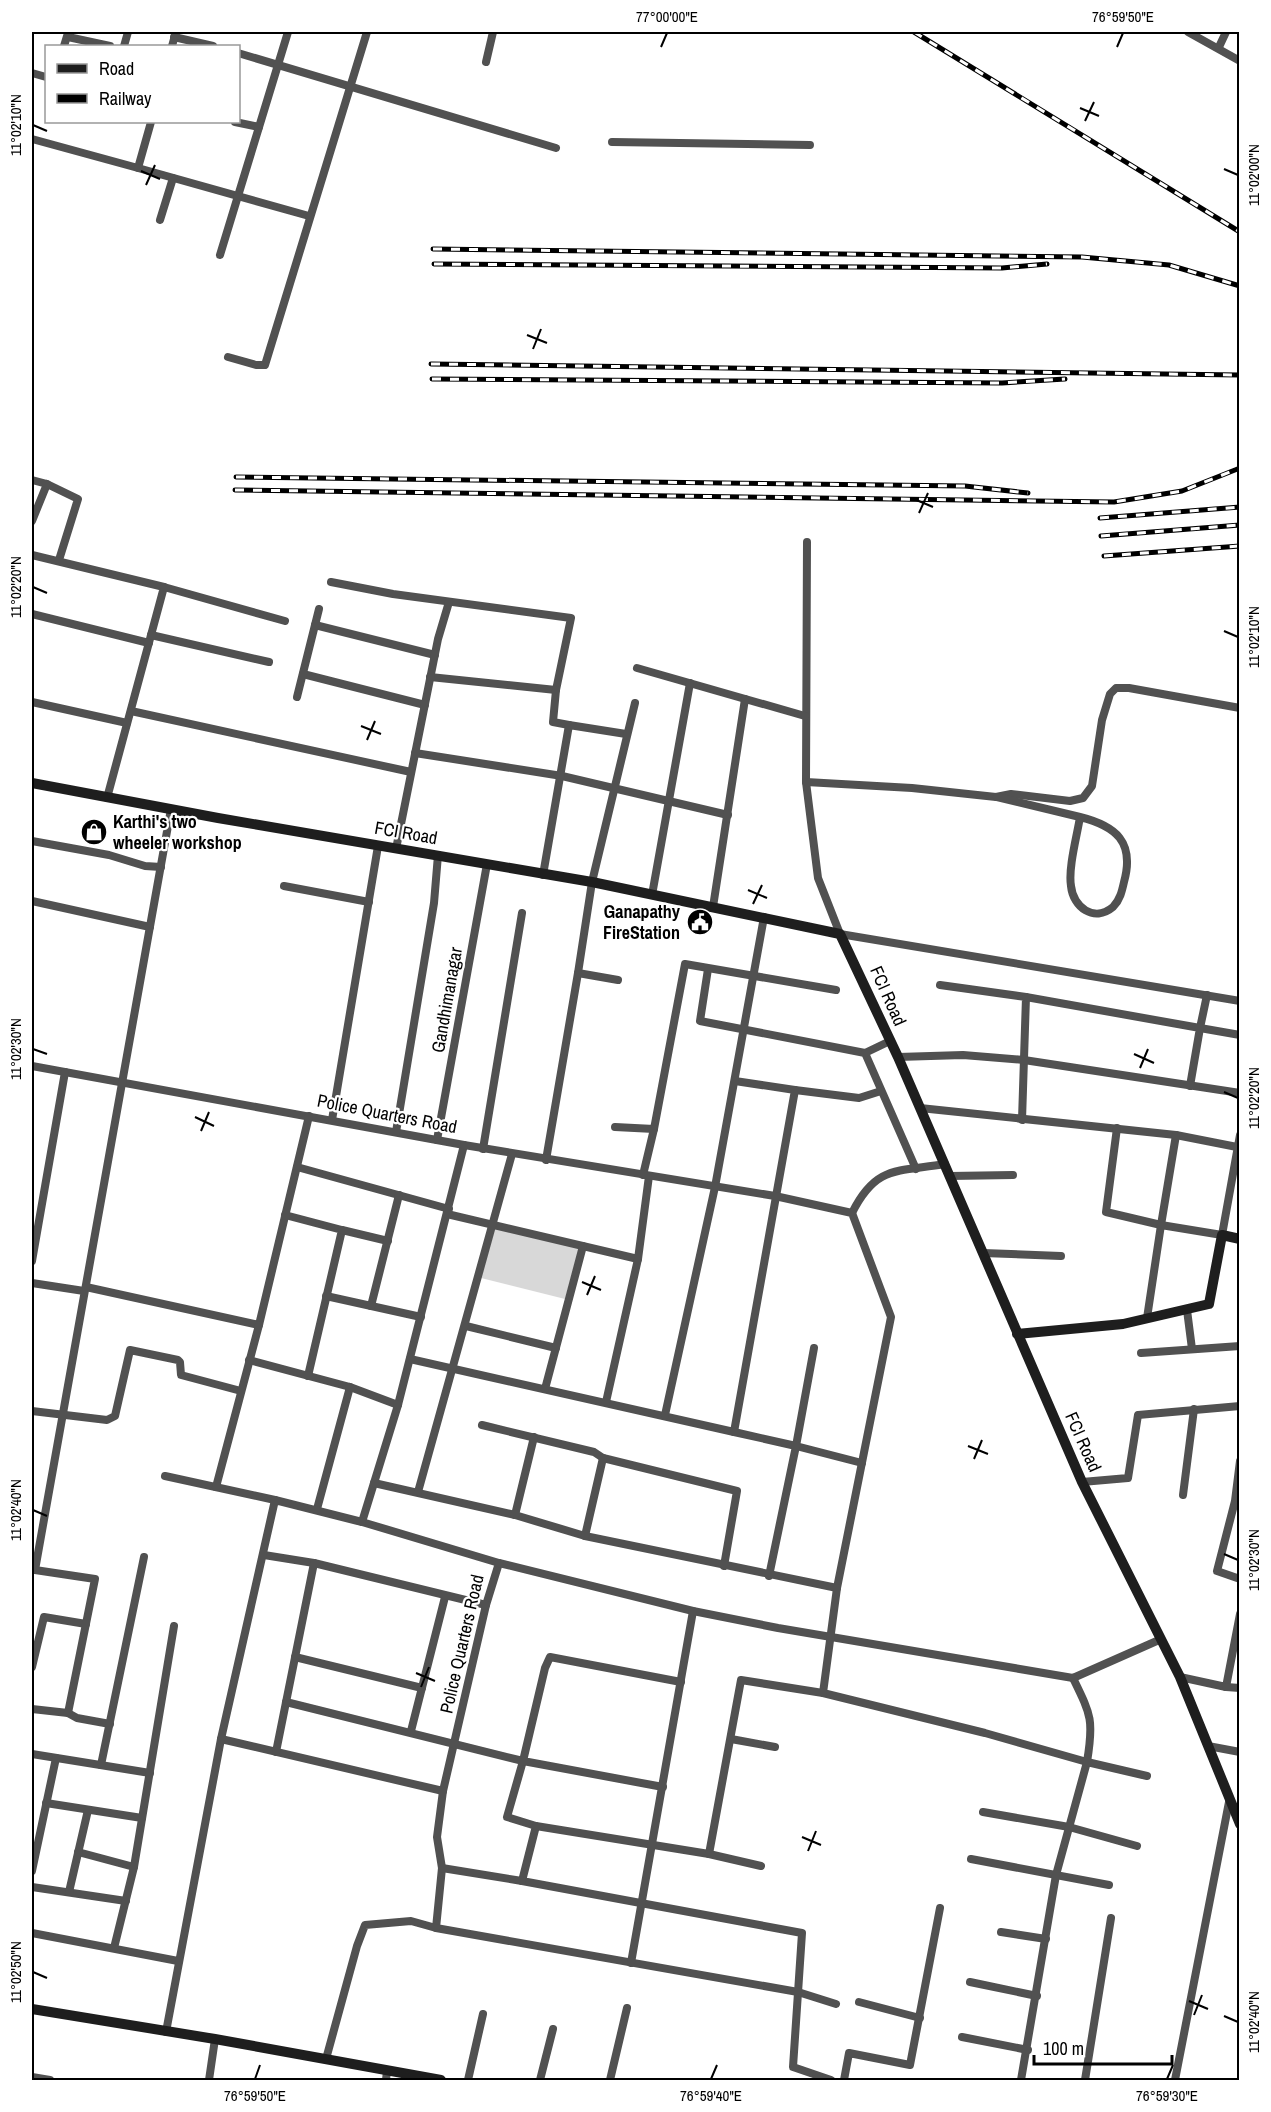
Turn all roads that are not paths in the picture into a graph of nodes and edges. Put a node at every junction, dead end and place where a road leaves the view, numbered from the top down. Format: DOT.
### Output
graph roads {
  1 [pos="288,32"];
  2 [pos="368,32"];
  3 [pos="493,32"];
  4 [pos="1188,32"];
  5 [pos="1226,32"];
  6 [pos="68,34"];
  7 [pos="175,34"];
  8 [pos="106,45"];
  9 [pos="210,45"];
  10 [pos="1219,47"];
  11 [pos="240,53"];
  12 [pos="1239,61"];
  13 [pos="486,62"];
  14 [pos="279,63"];
  15 [pos="351,88"];
  16 [pos="151,123"];
  17 [pos="240,123"];
  18 [pos="259,127"];
  19 [pos="32,139"];
  20 [pos="612,142"];
  21 [pos="810,145"];
  22 [pos="556,148"];
  23 [pos="138,168"];
  24 [pos="173,178"];
  25 [pos="239,195"];
  26 [pos="309,216"];
  27 [pos="160,220"];
  28 [pos="220,255"];
  29 [pos="228,357"];
  30 [pos="32,480"];
  31 [pos="47,484"];
  32 [pos="32,521"];
  33 [pos="807,542"];
  34 [pos="32,555"];
  35 [pos="59,560"];
  36 [pos="331,582"];
  37 [pos="164,587"];
  38 [pos="449,602"];
  39 [pos="319,609"];
  40 [pos="32,614"];
  41 [pos="285,621"];
  42 [pos="315,625"];
  43 [pos="150,639"];
  44 [pos="435,655"];
  45 [pos="269,662"];
  46 [pos="637,668"];
  47 [pos="303,674"];
  48 [pos="430,677"];
  49 [pos="690,683"];
  50 [pos="556,690"];
  51 [pos="297,697"];
  52 [pos="746,699"];
  53 [pos="32,702"];
  54 [pos="635,703"];
  55 [pos="425,705"];
  56 [pos="1239,708"];
  57 [pos="131,711"];
  58 [pos="805,716"];
  59 [pos="127,723"];
  60 [pos="569,725"];
  61 [pos="626,734"];
  62 [pos="415,753"];
  63 [pos="411,772"];
  64 [pos="562,776"];
  65 [pos="806,782"];
  66 [pos="32,783"];
  67 [pos="615,788"];
  68 [pos="996,797"];
  69 [pos="107,798"];
  70 [pos="670,802"];
  71 [pos="171,809"];
  72 [pos="728,815"];
  73 [pos="1080,817"];
  74 [pos="32,840"];
  75 [pos="378,846"];
  76 [pos="396,849"];
  77 [pos="438,855"];
  78 [pos="487,864"];
  79 [pos="161,867"];
  80 [pos="543,875"];
  81 [pos="592,882"];
  82 [pos="284,886"];
  83 [pos="652,895"];
  84 [pos="32,901"];
  85 [pos="369,902"];
  86 [pos="713,907"];
  87 [pos="522,913"];
  88 [pos="764,917"];
  89 [pos="150,927"];
  90 [pos="840,934"];
  91 [pos="708,969"];
  92 [pos="578,973"];
  93 [pos="753,978"];
  94 [pos="618,980"];
  95 [pos="940,985"];
  96 [pos="836,990"];
  97 [pos="1207,995"];
  98 [pos="1026,998"];
  99 [pos="1239,1002"];
  100 [pos="745,1028"];
  101 [pos="1200,1028"];
  102 [pos="1239,1035"];
  103 [pos="890,1041"];
  104 [pos="865,1053"];
  105 [pos="898,1057"];
  106 [pos="1024,1060"];
  107 [pos="32,1066"];
  108 [pos="65,1072"];
  109 [pos="735,1081"];
  110 [pos="122,1083"];
  111 [pos="1190,1086"];
  112 [pos="795,1090"];
  113 [pos="881,1091"];
  114 [pos="1239,1093"];
  115 [pos="920,1108"];
  116 [pos="309,1116"];
  117 [pos="332,1120"];
  118 [pos="1022,1120"];
  119 [pos="615,1127"];
  120 [pos="1117,1128"];
  121 [pos="654,1129"];
  122 [pos="396,1132"];
  123 [pos="1176,1135"];
  124 [pos="1239,1135"];
  125 [pos="437,1140"];
  126 [pos="464,1145"];
  127 [pos="1237,1147"];
  128 [pos="483,1149"];
  129 [pos="512,1154"];
  130 [pos="546,1160"];
  131 [pos="945,1164"];
  132 [pos="297,1167"];
  133 [pos="916,1169"];
  134 [pos="1013,1175"];
  135 [pos="646,1176"];
  136 [pos="950,1176"];
  137 [pos="715,1186"];
  138 [pos="399,1195"];
  139 [pos="776,1196"];
  140 [pos="448,1212"];
  141 [pos="852,1213"];
  142 [pos="285,1215"];
  143 [pos="494,1225"];
  144 [pos="1161,1225"];
  145 [pos="342,1230"];
  146 [pos="34,1235"];
  147 [pos="1222,1235"];
  148 [pos="1239,1239"];
  149 [pos="388,1241"];
  150 [pos="583,1246"];
  151 [pos="983,1253"];
  152 [pos="1061,1256"];
  153 [pos="638,1259"];
  154 [pos="32,1261"];
  155 [pos="32,1283"];
  156 [pos="85,1289"];
  157 [pos="327,1296"];
  158 [pos="371,1306"];
  159 [pos="1187,1310"];
  160 [pos="421,1317"];
  161 [pos="1147,1318"];
  162 [pos="259,1325"];
  163 [pos="466,1326"];
  164 [pos="1017,1334"];
  165 [pos="1239,1346"];
  166 [pos="556,1348"];
  167 [pos="814,1348"];
  168 [pos="1192,1349"];
  169 [pos="1141,1353"];
  170 [pos="410,1359"];
  171 [pos="249,1360"];
  172 [pos="454,1368"];
  173 [pos="308,1376"];
  174 [pos="350,1387"];
  175 [pos="545,1389"];
  176 [pos="241,1391"];
  177 [pos="606,1402"];
  178 [pos="398,1405"];
  179 [pos="1239,1406"];
  180 [pos="1194,1409"];
  181 [pos="32,1411"];
  182 [pos="61,1413"];
  183 [pos="665,1415"];
  184 [pos="482,1425"];
  185 [pos="734,1432"];
  186 [pos="534,1437"];
  187 [pos="796,1446"];
  188 [pos="603,1458"];
  189 [pos="1239,1461"];
  190 [pos="862,1463"];
  191 [pos="165,1476"];
  192 [pos="1082,1482"];
  193 [pos="374,1483"];
  194 [pos="216,1486"];
  195 [pos="418,1492"];
  196 [pos="1182,1495"];
  197 [pos="275,1500"];
  198 [pos="1237,1502"];
  199 [pos="317,1509"];
  200 [pos="515,1515"];
  201 [pos="362,1522"];
  202 [pos="585,1536"];
  203 [pos="264,1555"];
  204 [pos="144,1557"];
  205 [pos="314,1563"];
  206 [pos="499,1563"];
  207 [pos="723,1566"];
  208 [pos="33,1570"];
  209 [pos="769,1576"];
  210 [pos="1239,1579"];
  211 [pos="837,1588"];
  212 [pos="445,1597"];
  213 [pos="486,1605"];
  214 [pos="693,1611"];
  215 [pos="1239,1614"];
  216 [pos="87,1624"];
  217 [pos="174,1626"];
  218 [pos="831,1638"];
  219 [pos="1159,1640"];
  220 [pos="295,1657"];
  221 [pos="32,1667"];
  222 [pos="1180,1677"];
  223 [pos="1073,1678"];
  224 [pos="681,1682"];
  225 [pos="1226,1687"];
  226 [pos="422,1688"];
  227 [pos="1239,1688"];
  228 [pos="823,1693"];
  229 [pos="286,1702"];
  230 [pos="32,1709"];
  231 [pos="68,1713"];
  232 [pos="110,1724"];
  233 [pos="411,1731"];
  234 [pos="221,1739"];
  235 [pos="731,1739"];
  236 [pos="456,1742"];
  237 [pos="1208,1746"];
  238 [pos="775,1747"];
  239 [pos="276,1752"];
  240 [pos="1239,1752"];
  241 [pos="32,1754"];
  242 [pos="56,1758"];
  243 [pos="523,1761"];
  244 [pos="1087,1762"];
  245 [pos="101,1765"];
  246 [pos="150,1773"];
  247 [pos="1147,1776"];
  248 [pos="663,1787"];
  249 [pos="443,1791"];
  250 [pos="1229,1802"];
  251 [pos="46,1803"];
  252 [pos="88,1810"];
  253 [pos="983,1812"];
  254 [pos="142,1818"];
  255 [pos="1238,1818"];
  256 [pos="536,1826"];
  257 [pos="1069,1827"];
  258 [pos="35,1836"];
  259 [pos="651,1844"];
  260 [pos="1137,1846"];
  261 [pos="78,1852"];
  262 [pos="709,1854"];
  263 [pos="971,1859"];
  264 [pos="761,1866"];
  265 [pos="134,1867"];
  266 [pos="442,1868"];
  267 [pos="32,1871"];
  268 [pos="1056,1875"];
  269 [pos="522,1881"];
  270 [pos="1109,1885"];
  271 [pos="32,1887"];
  272 [pos="69,1892"];
  273 [pos="126,1901"];
  274 [pos="640,1905"];
  275 [pos="940,1908"];
  276 [pos="1111,1918"];
  277 [pos="436,1928"];
  278 [pos="1001,1932"];
  279 [pos="32,1933"];
  280 [pos="1046,1940"];
  281 [pos="114,1948"];
  282 [pos="178,1961"];
  283 [pos="631,1962"];
  284 [pos="970,1982"];
  285 [pos="798,1992"];
  286 [pos="1037,1996"];
  287 [pos="859,2002"];
  288 [pos="836,2004"];
  289 [pos="627,2008"];
  290 [pos="32,2009"];
  291 [pos="483,2014"];
  292 [pos="920,2018"];
  293 [pos="553,2029"];
  294 [pos="166,2032"];
  295 [pos="962,2037"];
  296 [pos="215,2039"];
  297 [pos="1028,2050"];
  298 [pos="326,2059"];
  299 [pos="386,2076"];
  300 [pos="32,2077"];
  301 [pos="49,2080"];
  302 [pos="209,2080"];
  303 [pos="441,2080"];
  304 [pos="468,2080"];
  305 [pos="540,2080"];
  306 [pos="610,2080"];
  307 [pos="831,2080"];
  308 [pos="844,2080"];
  309 [pos="1021,2080"];
  310 [pos="1085,2080"];
  311 [pos="1175,2080"];
  1 -- 14 [label="street"];
  2 -- 15 [label="street"];
  3 -- 13 [label="street"];
  4 -- 10 [label="street"];
  5 -- 10 [label="street"];
  6 -- 8 [label="street"];
  7 -- 9 [label="street"];
  10 -- 12 [label="street"];
  11 -- 14 [label="street"];
  14 -- 15 [label="street"];
  14 -- 18 [label="street"];
  15 -- 22 [label="street"];
  15 -- 26 [label="street"];
  16 -- 23 [label="street"];
  17 -- 18 [label="street"];
  18 -- 25 [label="street"];
  19 -- 23 [label="street"];
  20 -- 21 [label="street"];
  23 -- 24 [label="street"];
  24 -- 25 [label="street"];
  24 -- 27 [label="street"];
  25 -- 26 [label="street"];
  25 -- 28 [label="street"];
  26 -- 29 [label="street"];
  30 -- 31 [label="street"];
  31 -- 32 [label="street"];
  31 -- 35 [label="street"];
  33 -- 58 [label="street"];
  34 -- 35 [label="street"];
  35 -- 37 [label="street"];
  36 -- 38 [label="street"];
  37 -- 41 [label="street"];
  37 -- 43 [label="street"];
  38 -- 44 [label="street"];
  38 -- 50 [label="street"];
  39 -- 42 [label="street"];
  40 -- 43 [label="street"];
  42 -- 44 [label="street"];
  42 -- 47 [label="street"];
  43 -- 45 [label="street"];
  43 -- 57 [label="street"];
  44 -- 48 [label="street"];
  46 -- 49 [label="street"];
  47 -- 51 [label="street"];
  47 -- 55 [label="street"];
  48 -- 50 [label="street"];
  48 -- 55 [label="street"];
  49 -- 52 [label="street"];
  49 -- 70 [label="street"];
  50 -- 60 [label="street"];
  52 -- 58 [label="street"];
  52 -- 72 [label="street"];
  53 -- 59 [label="street"];
  54 -- 61 [label="street"];
  55 -- 62 [label="street"];
  56 -- 68 [label="street"];
  57 -- 59 [label="street"];
  57 -- 63 [label="street"];
  58 -- 65 [label="street"];
  59 -- 69 [label="street"];
  60 -- 61 [label="street"];
  60 -- 64 [label="street"];
  61 -- 67 [label="street"];
  62 -- 63 [label="street"];
  62 -- 64 [label="street"];
  63 -- 76 [label="street"];
  64 -- 67 [label="street"];
  64 -- 80 [label="street"];
  65 -- 68 [label="street"];
  65 -- 90 [label="street"];
  66 -- 69 [label="street, FCI Road"];
  67 -- 70 [label="street"];
  67 -- 81 [label="street"];
  68 -- 73 [label="street"];
  69 -- 71 [label="street, FCI Road"];
  70 -- 72 [label="street"];
  70 -- 83 [label="street"];
  71 -- 75 [label="street, FCI Road"];
  71 -- 79 [label="street"];
  72 -- 86 [label="street"];
  73 -- 73 [label="street"];
  74 -- 79 [label="street"];
  75 -- 76 [label="street, FCI Road"];
  75 -- 85 [label="street"];
  76 -- 77 [label="street, FCI Road"];
  77 -- 78 [label="street, FCI Road"];
  77 -- 122 [label="street"];
  78 -- 80 [label="street, FCI Road"];
  78 -- 125 [label="street, Gandhimanagar"];
  79 -- 89 [label="street"];
  80 -- 81 [label="street, FCI Road"];
  81 -- 83 [label="street, FCI Road"];
  81 -- 92 [label="street"];
  82 -- 85 [label="street"];
  83 -- 86 [label="street, FCI Road"];
  84 -- 89 [label="street"];
  85 -- 117 [label="street"];
  86 -- 88 [label="street, FCI Road"];
  87 -- 128 [label="street"];
  88 -- 90 [label="street, FCI Road"];
  88 -- 93 [label="street"];
  89 -- 110 [label="street"];
  90 -- 97 [label="street"];
  90 -- 103 [label="street, FCI Road"];
  91 -- 93 [label="street"];
  91 -- 100 [label="street"];
  91 -- 121 [label="street"];
  92 -- 94 [label="street"];
  92 -- 130 [label="street"];
  93 -- 96 [label="street"];
  93 -- 100 [label="street"];
  95 -- 98 [label="street"];
  97 -- 99 [label="street"];
  97 -- 101 [label="street"];
  98 -- 101 [label="street"];
  98 -- 106 [label="street"];
  100 -- 104 [label="street"];
  100 -- 109 [label="street"];
  101 -- 102 [label="street"];
  101 -- 111 [label="street"];
  103 -- 104 [label="street"];
  103 -- 105 [label="street, FCI Road"];
  104 -- 113 [label="street"];
  105 -- 106 [label="street"];
  105 -- 115 [label="street, FCI Road"];
  106 -- 111 [label="street"];
  106 -- 118 [label="street"];
  107 -- 108 [label="street, Police Quarters Road"];
  108 -- 110 [label="street, Police Quarters Road"];
  108 -- 146 [label="street"];
  109 -- 112 [label="street"];
  109 -- 137 [label="street"];
  110 -- 116 [label="street, Police Quarters Road"];
  110 -- 156 [label="street"];
  111 -- 114 [label="street"];
  112 -- 113 [label="street"];
  112 -- 139 [label="street"];
  113 -- 133 [label="street"];
  115 -- 118 [label="street"];
  115 -- 131 [label="street, FCI Road"];
  116 -- 117 [label="street, Police Quarters Road"];
  116 -- 132 [label="street"];
  117 -- 122 [label="street, Police Quarters Road"];
  118 -- 120 [label="street"];
  119 -- 121 [label="street"];
  120 -- 123 [label="street"];
  120 -- 144 [label="street"];
  121 -- 135 [label="street"];
  122 -- 125 [label="street, Police Quarters Road"];
  123 -- 127 [label="street"];
  123 -- 144 [label="street"];
  124 -- 127 [label="street"];
  125 -- 126 [label="street, Police Quarters Road"];
  126 -- 128 [label="street"];
  126 -- 140 [label="street, Police Quarters Road"];
  127 -- 147 [label="street"];
  128 -- 129 [label="street"];
  129 -- 130 [label="street"];
  129 -- 143 [label="street"];
  130 -- 135 [label="street"];
  131 -- 133 [label="street"];
  131 -- 136 [label="street, FCI Road"];
  132 -- 138 [label="street"];
  132 -- 142 [label="street"];
  133 -- 141 [label="street"];
  134 -- 136 [label="street"];
  135 -- 137 [label="street"];
  135 -- 153 [label="street"];
  136 -- 151 [label="street, FCI Road"];
  137 -- 139 [label="street"];
  137 -- 183 [label="street"];
  138 -- 140 [label="street"];
  138 -- 149 [label="street"];
  139 -- 141 [label="street"];
  139 -- 185 [label="street"];
  140 -- 143 [label="street"];
  140 -- 160 [label="street, Police Quarters Road"];
  141 -- 190 [label="street"];
  142 -- 145 [label="street"];
  142 -- 162 [label="street"];
  143 -- 150 [label="street"];
  143 -- 163 [label="street"];
  144 -- 147 [label="street"];
  144 -- 161 [label="street"];
  145 -- 149 [label="street"];
  145 -- 157 [label="street"];
  146 -- 154 [label="street"];
  147 -- 148 [label="street"];
  147 -- 159 [label="street"];
  149 -- 158 [label="street"];
  150 -- 153 [label="street"];
  150 -- 166 [label="street"];
  151 -- 152 [label="street"];
  151 -- 164 [label="street, FCI Road"];
  153 -- 177 [label="street"];
  155 -- 156 [label="street"];
  156 -- 162 [label="street"];
  156 -- 182 [label="street"];
  157 -- 158 [label="street"];
  157 -- 173 [label="street"];
  158 -- 160 [label="street"];
  159 -- 161 [label="street"];
  159 -- 168 [label="street"];
  160 -- 170 [label="street, Police Quarters Road"];
  161 -- 164 [label="street"];
  162 -- 171 [label="street"];
  163 -- 166 [label="street"];
  163 -- 172 [label="street"];
  164 -- 192 [label="street, FCI Road"];
  165 -- 168 [label="street"];
  166 -- 175 [label="street"];
  167 -- 187 [label="street"];
  168 -- 169 [label="street"];
  170 -- 172 [label="street"];
  170 -- 178 [label="street, Police Quarters Road"];
  171 -- 173 [label="street"];
  171 -- 176 [label="street"];
  172 -- 175 [label="street"];
  172 -- 195 [label="street"];
  173 -- 174 [label="street"];
  174 -- 178 [label="street"];
  174 -- 199 [label="street"];
  175 -- 177 [label="street"];
  176 -- 182 [label="street"];
  176 -- 194 [label="street"];
  177 -- 183 [label="street"];
  178 -- 193 [label="street, Police Quarters Road"];
  179 -- 180 [label="street"];
  180 -- 192 [label="street"];
  180 -- 196 [label="street"];
  181 -- 182 [label="street"];
  182 -- 208 [label="street"];
  183 -- 185 [label="street"];
  184 -- 186 [label="street"];
  185 -- 187 [label="street"];
  186 -- 188 [label="street"];
  186 -- 200 [label="street"];
  187 -- 190 [label="street"];
  187 -- 209 [label="street"];
  188 -- 202 [label="street"];
  188 -- 207 [label="street"];
  189 -- 198 [label="street"];
  190 -- 211 [label="street"];
  191 -- 194 [label="street"];
  192 -- 219 [label="street, FCI Road"];
  193 -- 195 [label="street"];
  193 -- 201 [label="street, Police Quarters Road"];
  194 -- 197 [label="street"];
  195 -- 200 [label="street"];
  197 -- 199 [label="street"];
  197 -- 203 [label="street"];
  198 -- 210 [label="street"];
  199 -- 201 [label="street"];
  200 -- 202 [label="street"];
  201 -- 206 [label="street, Police Quarters Road"];
  202 -- 207 [label="street"];
  203 -- 205 [label="street"];
  203 -- 234 [label="street"];
  204 -- 232 [label="street"];
  205 -- 212 [label="street"];
  205 -- 220 [label="street"];
  206 -- 213 [label="street, Police Quarters Road"];
  206 -- 214 [label="street"];
  207 -- 209 [label="street"];
  208 -- 216 [label="street"];
  209 -- 211 [label="street"];
  211 -- 218 [label="street"];
  212 -- 213 [label="street"];
  212 -- 226 [label="street"];
  213 -- 236 [label="street, Police Quarters Road"];
  214 -- 218 [label="street"];
  214 -- 224 [label="street"];
  215 -- 225 [label="street"];
  216 -- 221 [label="street"];
  216 -- 231 [label="street"];
  217 -- 246 [label="street"];
  218 -- 223 [label="street"];
  218 -- 228 [label="street"];
  219 -- 222 [label="street, FCI Road"];
  219 -- 223 [label="street"];
  220 -- 226 [label="street"];
  220 -- 229 [label="street"];
  222 -- 225 [label="street"];
  222 -- 237 [label="street, FCI Road"];
  223 -- 244 [label="street"];
  224 -- 243 [label="street"];
  224 -- 248 [label="street"];
  225 -- 227 [label="street"];
  226 -- 233 [label="street"];
  228 -- 235 [label="street"];
  228 -- 244 [label="street"];
  229 -- 233 [label="street"];
  229 -- 239 [label="street"];
  230 -- 231 [label="street"];
  231 -- 232 [label="street"];
  232 -- 245 [label="street"];
  233 -- 236 [label="street"];
  234 -- 239 [label="street"];
  234 -- 282 [label="street"];
  235 -- 238 [label="street"];
  235 -- 262 [label="street"];
  236 -- 243 [label="street"];
  236 -- 249 [label="street, Police Quarters Road"];
  237 -- 240 [label="street"];
  237 -- 250 [label="street, FCI Road"];
  239 -- 249 [label="street"];
  241 -- 242 [label="street"];
  242 -- 245 [label="street"];
  242 -- 251 [label="street"];
  243 -- 248 [label="street"];
  243 -- 256 [label="street"];
  244 -- 247 [label="street"];
  244 -- 257 [label="street"];
  245 -- 246 [label="street"];
  246 -- 254 [label="street"];
  248 -- 259 [label="street"];
  249 -- 266 [label="street, Police Quarters Road"];
  250 -- 255 [label="street, FCI Road"];
  250 -- 311 [label="street"];
  251 -- 252 [label="street"];
  251 -- 258 [label="street"];
  252 -- 254 [label="street"];
  252 -- 261 [label="street"];
  253 -- 257 [label="street"];
  254 -- 265 [label="street"];
  256 -- 259 [label="street"];
  256 -- 269 [label="street"];
  257 -- 260 [label="street"];
  257 -- 268 [label="street"];
  258 -- 267 [label="street"];
  259 -- 262 [label="street"];
  259 -- 274 [label="street"];
  261 -- 265 [label="street"];
  261 -- 272 [label="street"];
  262 -- 264 [label="street"];
  263 -- 268 [label="street"];
  265 -- 273 [label="street"];
  266 -- 269 [label="street"];
  266 -- 277 [label="street, Police Quarters Road"];
  268 -- 270 [label="street"];
  268 -- 280 [label="street"];
  269 -- 274 [label="street"];
  271 -- 272 [label="street"];
  272 -- 273 [label="street"];
  273 -- 281 [label="street"];
  274 -- 283 [label="street"];
  274 -- 285 [label="street"];
  275 -- 292 [label="street"];
  276 -- 310 [label="street"];
  277 -- 283 [label="street"];
  277 -- 298 [label="street"];
  278 -- 280 [label="street"];
  279 -- 281 [label="street"];
  280 -- 286 [label="street"];
  281 -- 282 [label="street"];
  282 -- 294 [label="street"];
  283 -- 285 [label="street"];
  284 -- 286 [label="street"];
  285 -- 288 [label="street"];
  285 -- 307 [label="street"];
  286 -- 297 [label="street"];
  287 -- 292 [label="street"];
  289 -- 306 [label="street"];
  290 -- 294 [label="street"];
  291 -- 304 [label="street"];
  292 -- 308 [label="street"];
  293 -- 305 [label="street"];
  294 -- 296 [label="street"];
  295 -- 297 [label="street"];
  296 -- 298 [label="street"];
  296 -- 302 [label="street"];
  297 -- 309 [label="street"];
  298 -- 299 [label="street"];
  299 -- 303 [label="street"];
  300 -- 301 [label="street"];
}
